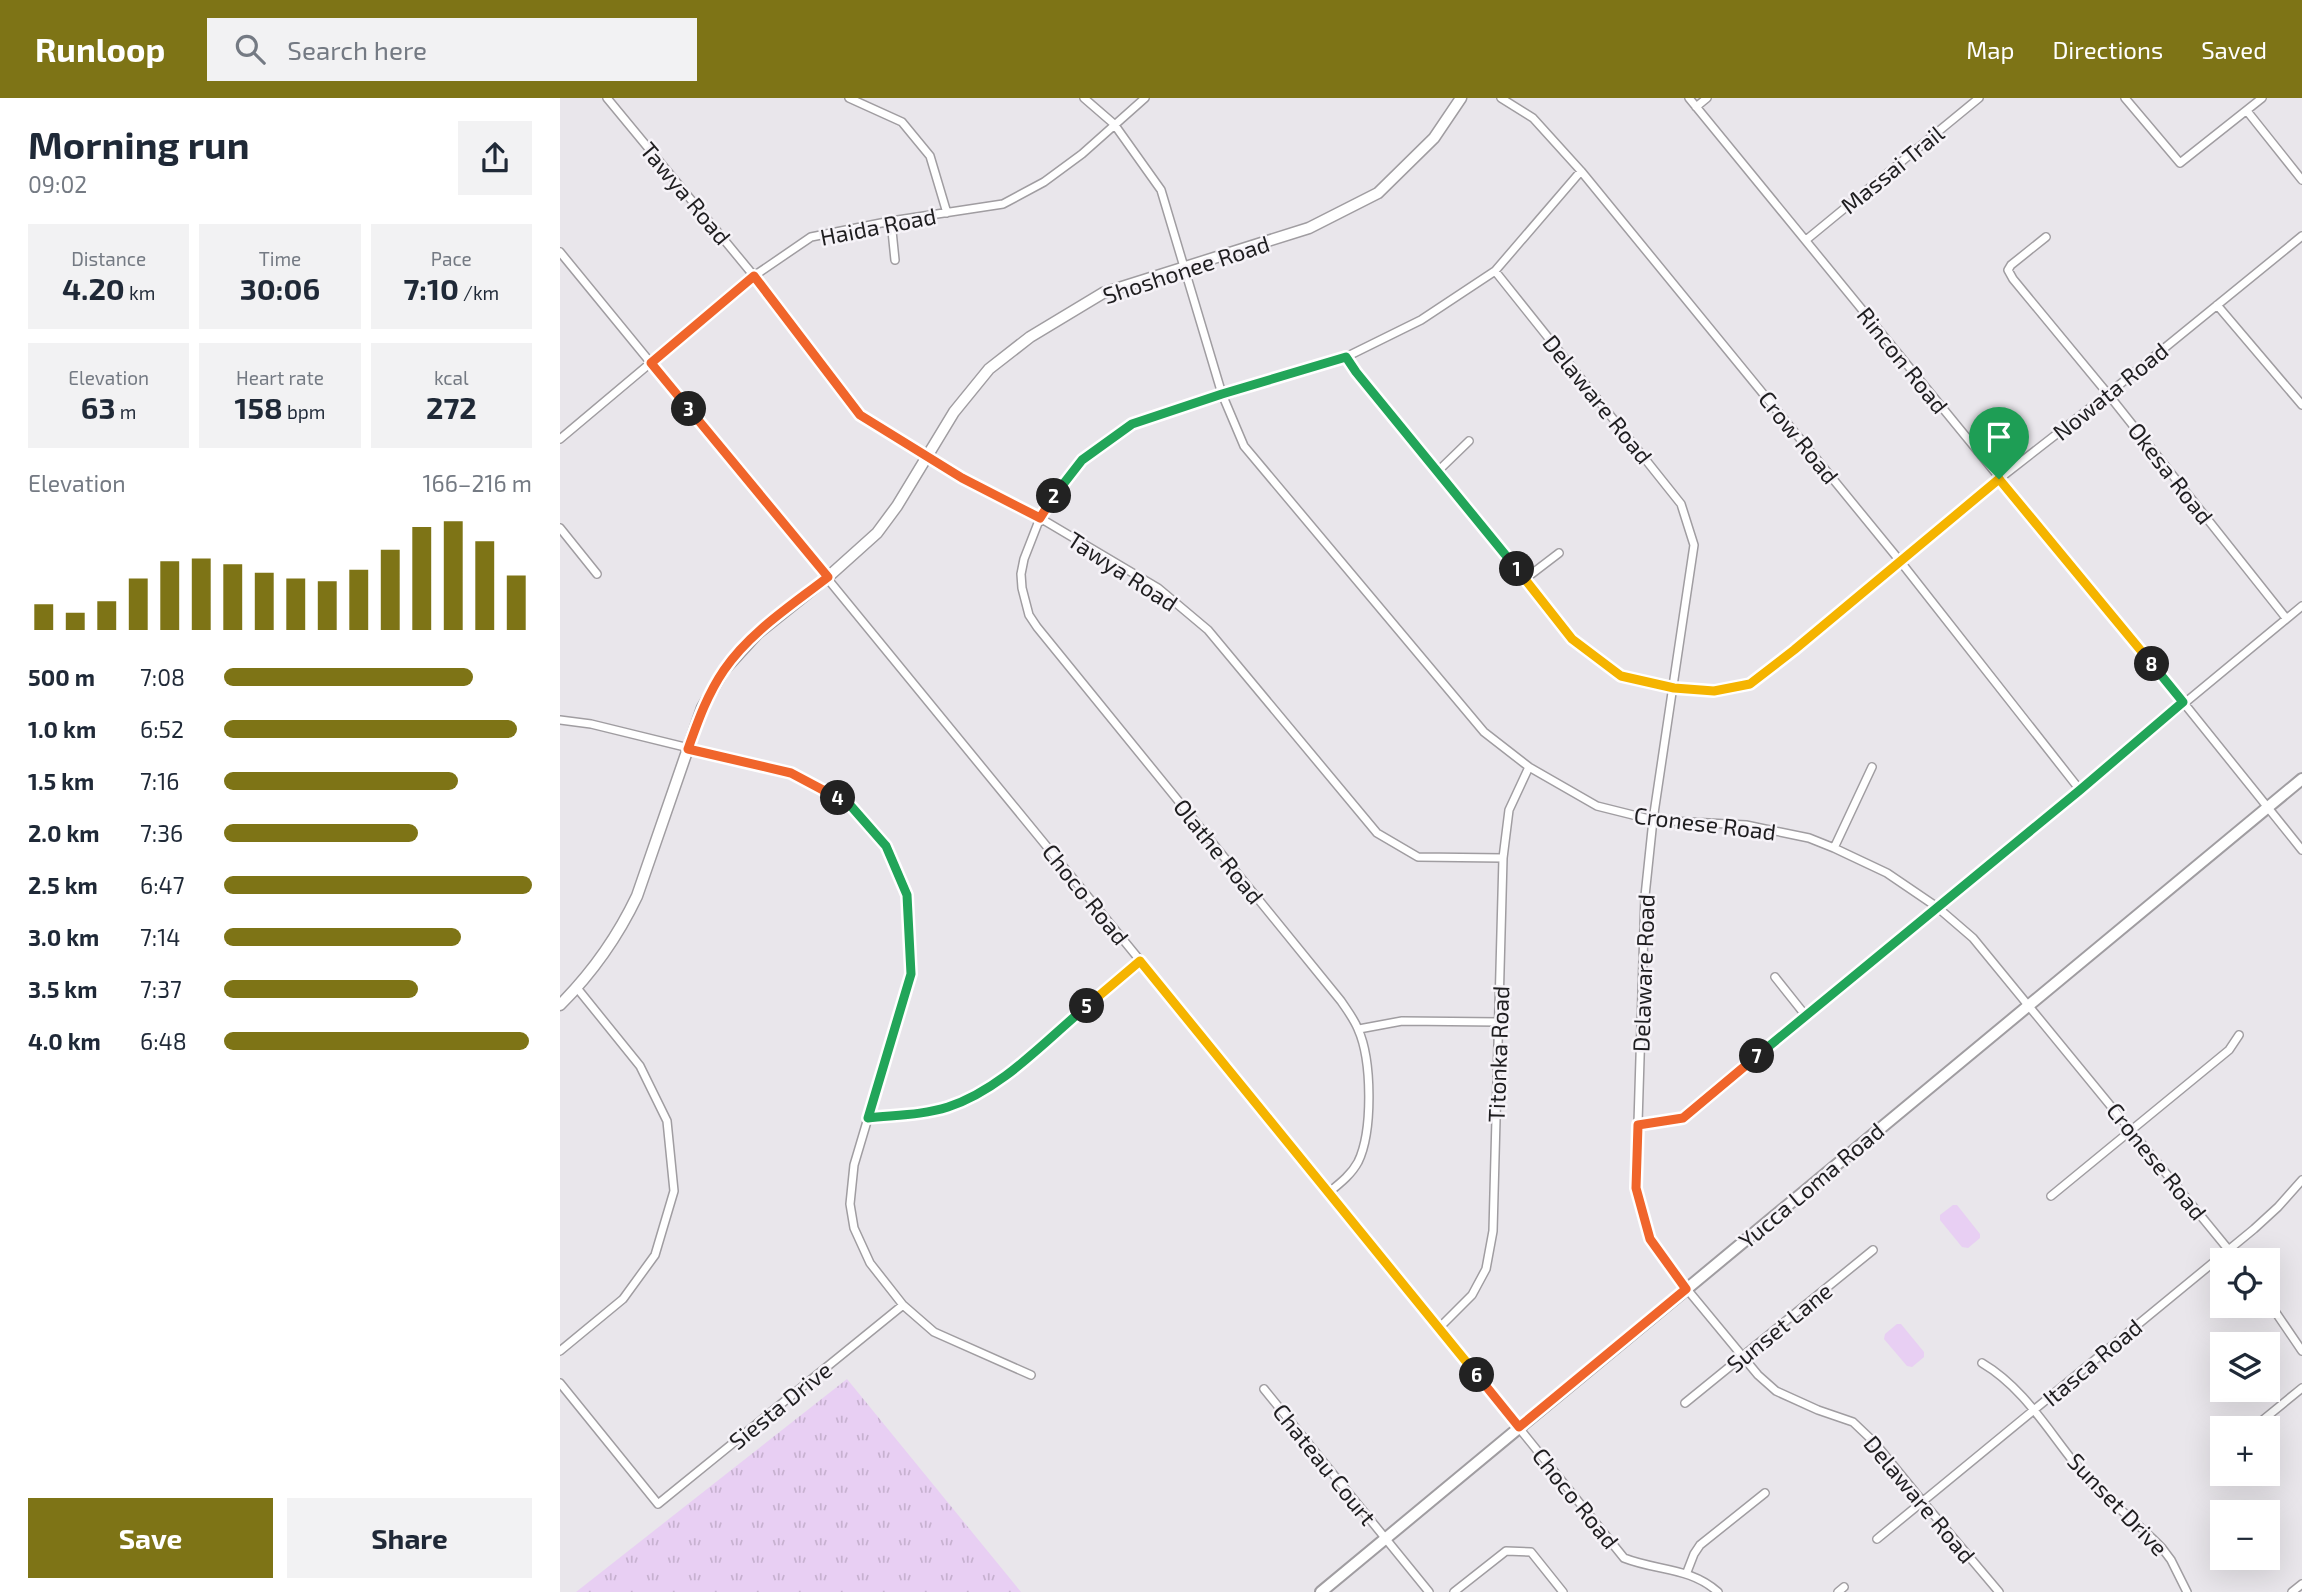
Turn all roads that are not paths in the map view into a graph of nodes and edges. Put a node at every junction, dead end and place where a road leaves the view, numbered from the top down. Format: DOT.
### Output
graph roads {
  1 [pos="607,98"];
  2 [pos="849,98"];
  3 [pos="1084,98"];
  4 [pos="1145,98"];
  5 [pos="1461,98"];
  6 [pos="1501,98"];
  7 [pos="1689,98"];
  8 [pos="1707,98"];
  9 [pos="1979,98"];
  10 [pos="2125,98"];
  11 [pos="2262,98"];
  12 [pos="1696,107"];
  13 [pos="2246,111"];
  14 [pos="1114,124"];
  15 [pos="1581,171"];
  16 [pos="2302,180"];
  17 [pos="947,213"];
  18 [pos="891,221"];
  19 [pos="2302,236"];
  20 [pos="2046,237"];
  21 [pos="1806,240"];
  22 [pos="560,252"];
  23 [pos="895,260"];
  24 [pos="1185,269"];
  25 [pos="1494,271"];
  26 [pos="754,276"];
  27 [pos="2217,304"];
  28 [pos="1346,357"];
  29 [pos="651,363"];
  30 [pos="1222,394"];
  31 [pos="2108,394"];
  32 [pos="2302,405"];
  33 [pos="560,439"];
  34 [pos="1469,442"];
  35 [pos="926,457"];
  36 [pos="1437,472"];
  37 [pos="1999,479"];
  38 [pos="1040,518"];
  39 [pos="560,528"];
  40 [pos="1559,553"];
  41 [pos="1900,561"];
  42 [pos="597,574"];
  43 [pos="828,577"];
  44 [pos="1525,579"];
  45 [pos="2302,606"];
  46 [pos="2286,618"];
  47 [pos="1674,688"];
  48 [pos="2183,702"];
  49 [pos="560,720"];
  50 [pos="688,749"];
  51 [pos="1529,767"];
  52 [pos="1872,767"];
  53 [pos="2302,779"];
  54 [pos="2080,790"];
  55 [pos="2267,807"];
  56 [pos="1653,820"];
  57 [pos="1834,848"];
  58 [pos="2302,850"];
  59 [pos="1503,858"];
  60 [pos="1937,907"];
  61 [pos="1140,961"];
  62 [pos="1774,977"];
  63 [pos="577,988"];
  64 [pos="560,1005"];
  65 [pos="2029,1005"];
  66 [pos="1806,1016"];
  67 [pos="1499,1022"];
  68 [pos="1359,1029"];
  69 [pos="2239,1035"];
  70 [pos="868,1118"];
  71 [pos="1638,1125"];
  72 [pos="2131,1129"];
  73 [pos="2302,1180"];
  74 [pos="1328,1193"];
  75 [pos="2051,1196"];
  76 [pos="2227,1248"];
  77 [pos="2229,1248"];
  78 [pos="1873,1250"];
  79 [pos="2210,1264"];
  80 [pos="1686,1289"];
  81 [pos="903,1306"];
  82 [pos="2280,1318"];
  83 [pos="1439,1328"];
  84 [pos="560,1351"];
  85 [pos="2302,1351"];
  86 [pos="1743,1356"];
  87 [pos="1982,1363"];
  88 [pos="1031,1375"];
  89 [pos="560,1383"];
  90 [pos="2302,1388"];
  91 [pos="1264,1389"];
  92 [pos="1685,1403"];
  93 [pos="2034,1410"];
  94 [pos="2268,1416"];
  95 [pos="1519,1427"];
  96 [pos="1765,1493"];
  97 [pos="1923,1502"];
  98 [pos="1385,1539"];
  99 [pos="1877,1539"];
  100 [pos="1687,1572"];
  101 [pos="2302,1584"];
  102 [pos="1321,1592"];
  103 [pos="1429,1592"];
  104 [pos="1454,1592"];
  105 [pos="1563,1592"];
  106 [pos="1718,1592"];
  107 [pos="1999,1592"];
  108 [pos="2187,1592"];
  109 [pos="2292,1592"];
  1 -- 26 [label="street, Tawya Road"];
  2 -- 17 [label="street"];
  3 -- 14 [label="street, Cronese Road"];
  4 -- 14 [label="street, Haida Road"];
  5 -- 24 [label="street, Shoshonee Road"];
  6 -- 15 [label="street, Crow Road"];
  7 -- 12 [label="street, Rincon Road"];
  8 -- 12 [label="street"];
  9 -- 21 [label="street, Massai Trail"];
  10 -- 13 [label="street"];
  11 -- 13 [label="street"];
  12 -- 21 [label="street, Rincon Road"];
  13 -- 16 [label="street"];
  14 -- 17 [label="street, Haida Road"];
  14 -- 24 [label="street, Cronese Road"];
  15 -- 25 [label="street, Olathe Road"];
  15 -- 41 [label="street, Crow Road"];
  17 -- 18 [label="street, Haida Road"];
  18 -- 23 [label="street"];
  18 -- 26 [label="street, Haida Road"];
  19 -- 27 [label="street, Nowata Road"];
  20 -- 31 [label="street, Okesa Road"];
  21 -- 37 [label="street, Rincon Road"];
  22 -- 29 [label="street, Choco Road"];
  24 -- 30 [label="street, Cronese Road"];
  24 -- 35 [label="street, Shoshonee Road"];
  25 -- 28 [label="street, Olathe Road"];
  25 -- 47 [label="street, Delaware Road"];
  26 -- 29 [label="street, Haida Road"];
  26 -- 35 [label="street, Tawya Road"];
  27 -- 31 [label="street, Nowata Road"];
  27 -- 32 [label="street"];
  28 -- 30 [label="street, Olathe Road"];
  28 -- 36 [label="street, Nowata Road"];
  29 -- 33 [label="street, Haida Road"];
  29 -- 43 [label="street, Choco Road"];
  30 -- 38 [label="street, Olathe Road"];
  30 -- 51 [label="street, Cronese Road"];
  31 -- 37 [label="street, Nowata Road"];
  31 -- 46 [label="street, Okesa Road"];
  34 -- 36 [label="street"];
  35 -- 38 [label="street, Tawya Road"];
  35 -- 43 [label="street, Shoshonee Road"];
  36 -- 44 [label="street, Nowata Road"];
  37 -- 41 [label="street, Nowata Road"];
  37 -- 48 [label="street, Rincon Road"];
  38 -- 59 [label="street, Tawya Road"];
  38 -- 68 [label="street, Olathe Road"];
  39 -- 42 [label="street"];
  40 -- 44 [label="street"];
  41 -- 47 [label="street, Nowata Road"];
  41 -- 54 [label="street, Crow Road"];
  43 -- 50 [label="street, Shoshonee Road"];
  43 -- 61 [label="street, Choco Road"];
  44 -- 47 [label="street, Nowata Road"];
  45 -- 46 [label="street"];
  46 -- 48 [label="street"];
  47 -- 56 [label="street, Delaware Road"];
  48 -- 54 [label="street"];
  48 -- 55 [label="street, Rincon Road"];
  49 -- 50 [label="street"];
  50 -- 63 [label="street, Shoshonee Road"];
  50 -- 70 [label="street"];
  51 -- 56 [label="street, Cronese Road"];
  51 -- 59 [label="street, Titonka Road"];
  52 -- 57 [label="street"];
  53 -- 55 [label="main road, Yucca Loma Road"];
  54 -- 60 [label="street"];
  55 -- 58 [label="street, Rincon Road"];
  55 -- 65 [label="main road, Yucca Loma Road"];
  56 -- 57 [label="street, Cronese Road"];
  56 -- 71 [label="street, Delaware Road"];
  57 -- 60 [label="street, Cronese Road"];
  59 -- 67 [label="street, Titonka Road"];
  60 -- 65 [label="street, Cronese Road"];
  60 -- 66 [label="street"];
  61 -- 70 [label="street"];
  61 -- 74 [label="street, Choco Road"];
  62 -- 66 [label="street"];
  63 -- 64 [label="street, Shoshonee Road"];
  63 -- 84 [label="street"];
  65 -- 72 [label="street, Cronese Road"];
  65 -- 80 [label="main road, Yucca Loma Road"];
  66 -- 71 [label="street"];
  67 -- 68 [label="street"];
  67 -- 83 [label="street, Titonka Road"];
  68 -- 74 [label="street, Olathe Road"];
  69 -- 72 [label="street"];
  70 -- 81 [label="street"];
  71 -- 80 [label="street, Delaware Road"];
  72 -- 75 [label="street"];
  72 -- 76 [label="street, Cronese Road"];
  73 -- 77 [label="street, Itasca Road"];
  74 -- 83 [label="street, Choco Road"];
  78 -- 86 [label="street, Sunset Lane"];
  79 -- 93 [label="street, Itasca Road"];
  80 -- 86 [label="street, Delaware Road"];
  80 -- 95 [label="main road, Yucca Loma Road"];
  81 -- 88 [label="street"];
  81 -- 89 [label="street, Siesta Drive"];
  82 -- 85 [label="street"];
  83 -- 95 [label="street, Choco Road"];
  86 -- 92 [label="street, Sunset Lane"];
  86 -- 97 [label="street, Delaware Road"];
  87 -- 93 [label="street, Sunset Drive"];
  90 -- 94 [label="street"];
  91 -- 98 [label="street, Chateau Court"];
  93 -- 97 [label="street, Itasca Road"];
  93 -- 108 [label="street, Sunset Drive"];
  95 -- 98 [label="main road, Yucca Loma Road"];
  95 -- 100 [label="street, Choco Road"];
  96 -- 100 [label="street"];
  97 -- 99 [label="street, Itasca Road"];
  97 -- 107 [label="street, Delaware Road"];
  98 -- 102 [label="main road, Yucca Loma Road"];
  98 -- 103 [label="street, Chateau Court"];
  100 -- 106 [label="street, Choco Road"];
  101 -- 109 [label="street"];
  104 -- 105 [label="street"];
}
